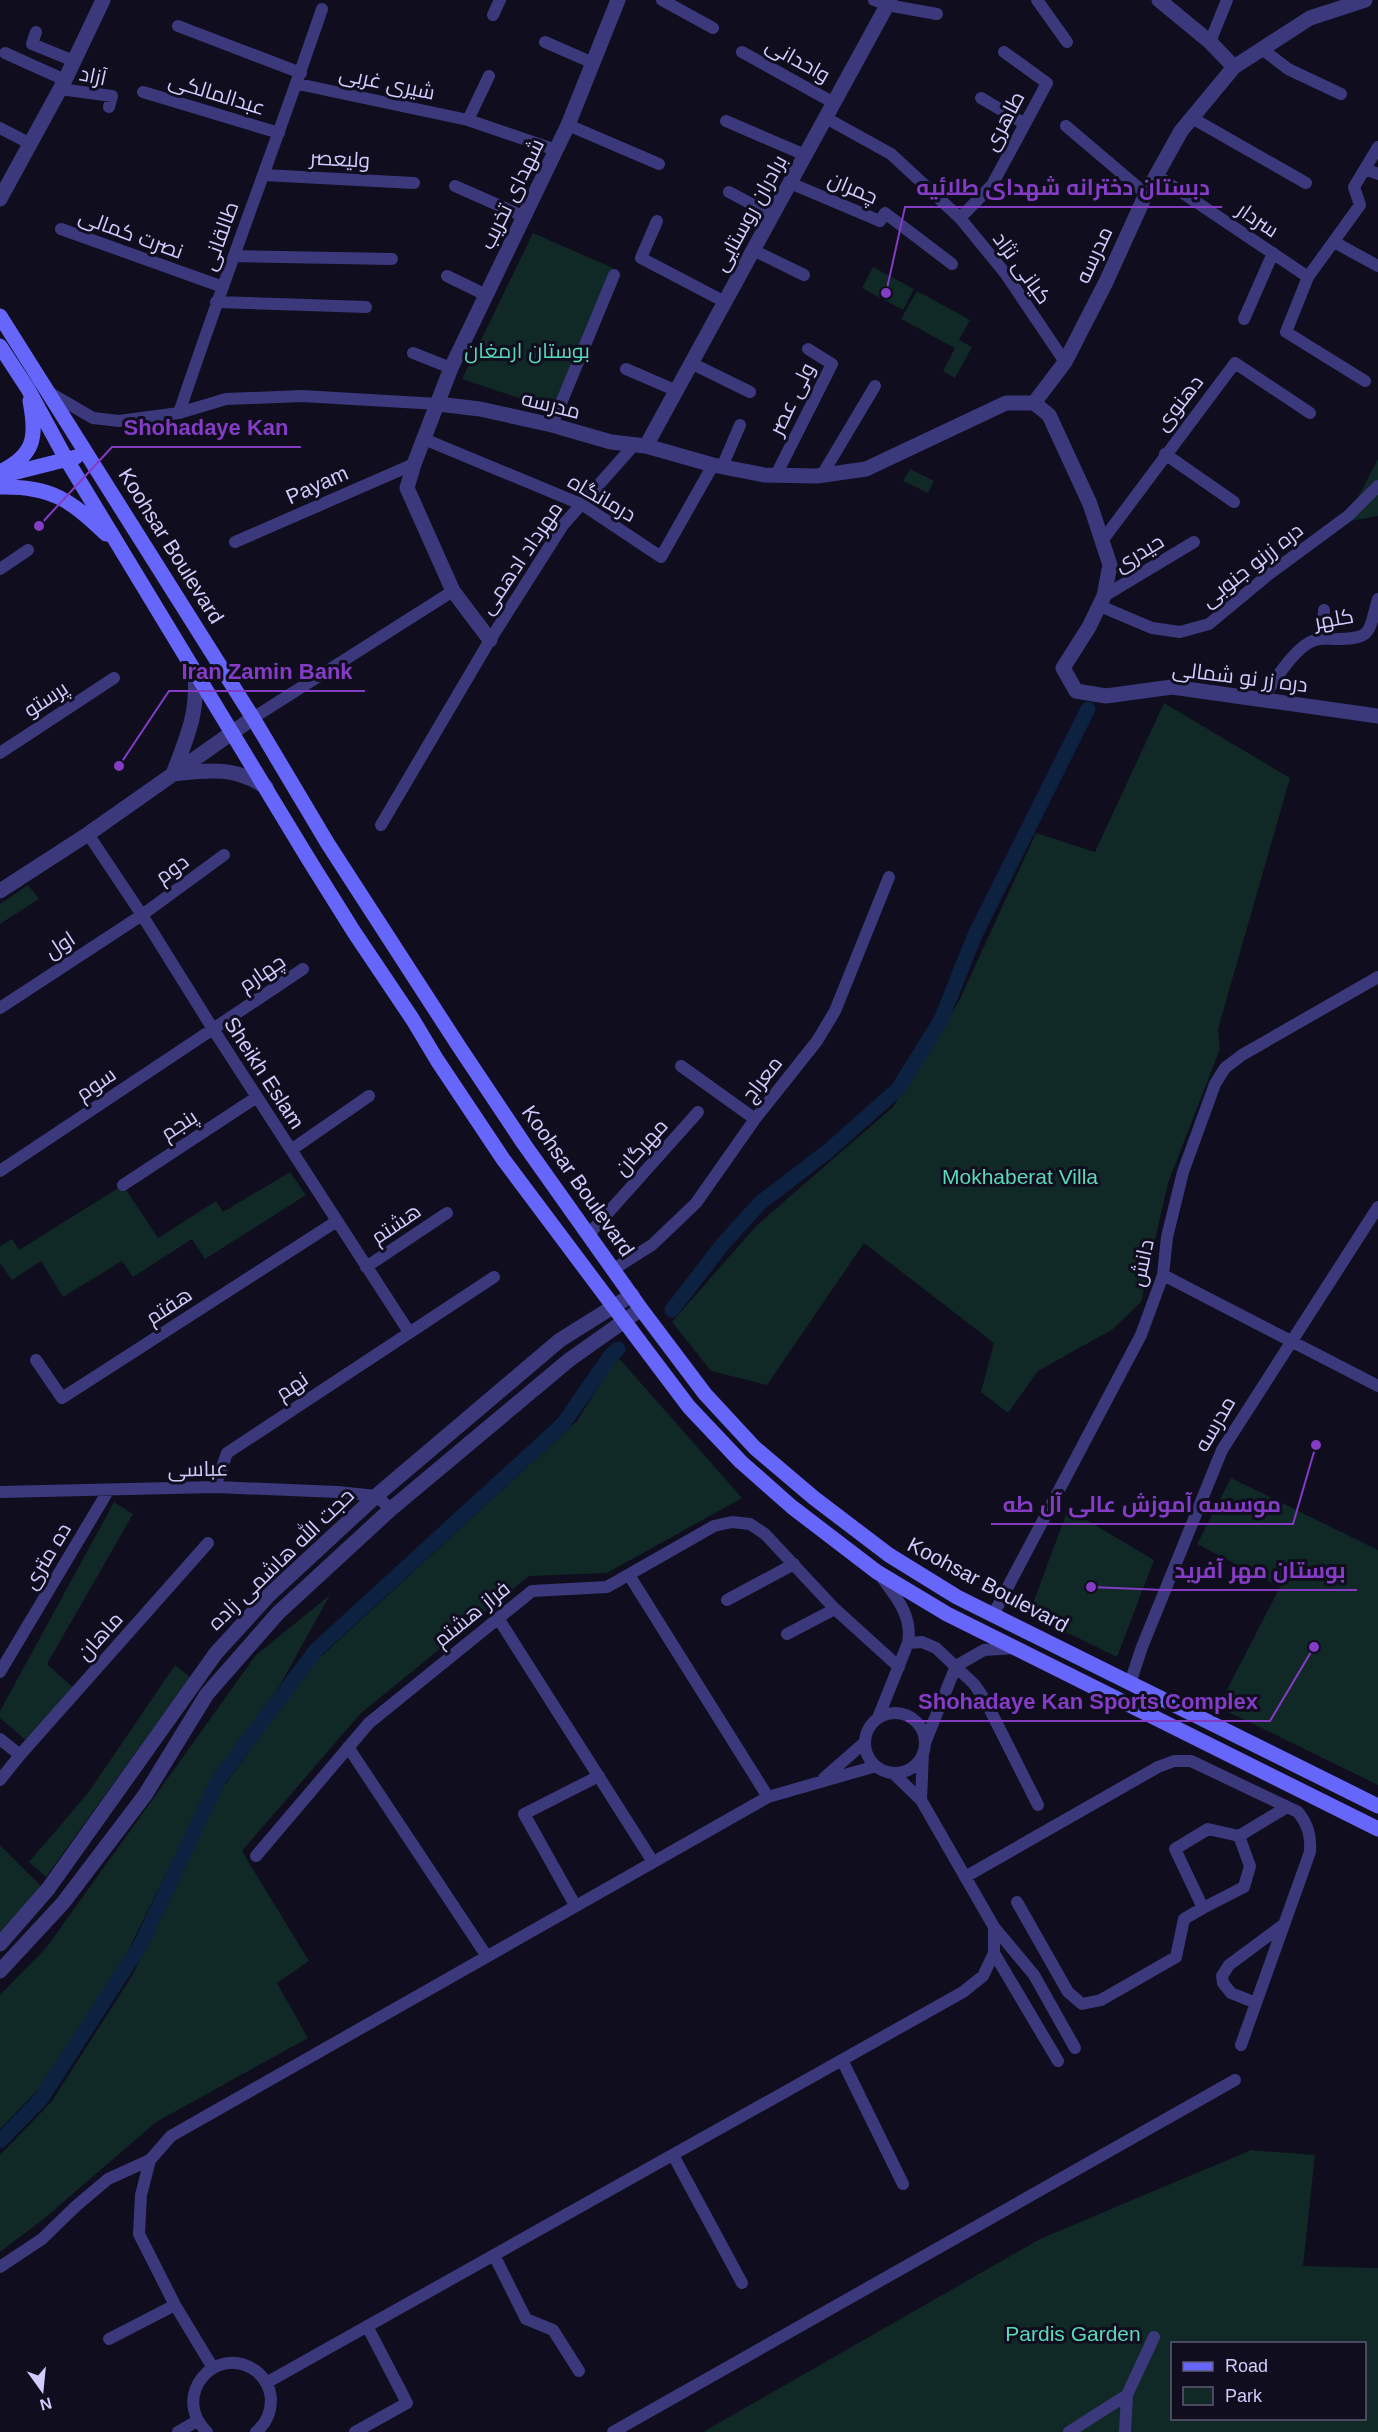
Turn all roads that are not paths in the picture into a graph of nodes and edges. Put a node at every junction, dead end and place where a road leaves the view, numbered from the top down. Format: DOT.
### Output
graph roads {
  1 [pos="103,0"];
  2 [pos="500,0"];
  3 [pos="618,0"];
  4 [pos="662,0"];
  5 [pos="1037,0"];
  6 [pos="1159,0"];
  7 [pos="1227,0"];
  8 [pos="1365,0"];
  9 [pos="884,2"];
  10 [pos="322,9"];
  11 [pos="937,14"];
  12 [pos="493,15"];
  13 [pos="178,26"];
  14 [pos="713,28"];
  15 [pos="36,32"];
  16 [pos="545,42"];
  17 [pos="1068,42"];
  18 [pos="1210,42"];
  19 [pos="1262,49"];
  20 [pos="742,52"];
  21 [pos="1004,52"];
  22 [pos="6,53"];
  23 [pos="74,61"];
  24 [pos="593,63"];
  25 [pos="1234,67"];
  26 [pos="489,76"];
  27 [pos="299,78"];
  28 [pos="63,85"];
  29 [pos="143,92"];
  30 [pos="1341,94"];
  31 [pos="981,98"];
  32 [pos="834,103"];
  33 [pos="109,106"];
  34 [pos="826,118"];
  35 [pos="1192,118"];
  36 [pos="468,120"];
  37 [pos="726,121"];
  38 [pos="1024,124"];
  39 [pos="568,125"];
  40 [pos="1066,126"];
  41 [pos="0,128"];
  42 [pos="279,133"];
  43 [pos="31,144"];
  44 [pos="1378,147"];
  45 [pos="556,150"];
  46 [pos="806,155"];
  47 [pos="659,164"];
  48 [pos="1365,169"];
  49 [pos="1378,174"];
  50 [pos="264,175"];
  51 [pos="1156,175"];
  52 [pos="414,183"];
  53 [pos="790,183"];
  54 [pos="1306,183"];
  55 [pos="455,186"];
  56 [pos="729,192"];
  57 [pos="1146,194"];
  58 [pos="0,199"];
  59 [pos="772,215"];
  60 [pos="525,217"];
  61 [pos="960,218"];
  62 [pos="657,221"];
  63 [pos="61,229"];
  64 [pos="1334,242"];
  65 [pos="753,250"];
  66 [pos="1273,253"];
  67 [pos="234,256"];
  68 [pos="392,259"];
  69 [pos="952,264"];
  70 [pos="1378,266"];
  71 [pos="614,275"];
  72 [pos="804,275"];
  73 [pos="447,276"];
  74 [pos="1308,277"];
  75 [pos="223,287"];
  76 [pos="486,295"];
  77 [pos="216,302"];
  78 [pos="725,302"];
  79 [pos="366,307"];
  80 [pos="0,315"];
  81 [pos="1244,319"];
  82 [pos="0,346"];
  83 [pos="808,349"];
  84 [pos="413,353"];
  85 [pos="1065,362"];
  86 [pos="693,364"];
  87 [pos="451,369"];
  88 [pos="626,369"];
  89 [pos="1365,381"];
  90 [pos="875,386"];
  91 [pos="28,389"];
  92 [pos="677,391"];
  93 [pos="48,392"];
  94 [pos="750,392"];
  95 [pos="1034,403"];
  96 [pos="438,404"];
  97 [pos="179,413"];
  98 [pos="1311,413"];
  99 [pos="552,425"];
  100 [pos="740,425"];
  101 [pos="424,439"];
  102 [pos="640,446"];
  103 [pos="87,452"];
  104 [pos="1165,454"];
  105 [pos="68,461"];
  106 [pos="414,464"];
  107 [pos="717,466"];
  108 [pos="0,474"];
  109 [pos="776,475"];
  110 [pos="822,475"];
  111 [pos="1378,486"];
  112 [pos="0,487"];
  113 [pos="1234,502"];
  114 [pos="583,505"];
  115 [pos="1102,541"];
  116 [pos="235,542"];
  117 [pos="1194,542"];
  118 [pos="121,549"];
  119 [pos="28,550"];
  120 [pos="0,569"];
  121 [pos="453,591"];
  122 [pos="1378,599"];
  123 [pos="1102,601"];
  124 [pos="1324,610"];
  125 [pos="1322,639"];
  126 [pos="490,640"];
  127 [pos="195,671"];
  128 [pos="114,678"];
  129 [pos="1262,699"];
  130 [pos="1378,716"];
  131 [pos="253,718"];
  132 [pos="232,730"];
  133 [pos="0,753"];
  134 [pos="173,774"];
  135 [pos="266,788"];
  136 [pos="381,825"];
  137 [pos="88,834"];
  138 [pos="224,855"];
  139 [pos="889,877"];
  140 [pos="0,891"];
  141 [pos="142,915"];
  142 [pos="303,969"];
  143 [pos="1378,977"];
  144 [pos="0,1008"];
  145 [pos="213,1029"];
  146 [pos="681,1066"];
  147 [pos="369,1096"];
  148 [pos="257,1097"];
  149 [pos="698,1112"];
  150 [pos="755,1119"];
  151 [pos="291,1150"];
  152 [pos="0,1171"];
  153 [pos="123,1185"];
  154 [pos="1378,1207"];
  155 [pos="447,1213"];
  156 [pos="337,1221"];
  157 [pos="589,1234"];
  158 [pos="366,1267"];
  159 [pos="614,1269"];
  160 [pos="1163,1275"];
  161 [pos="494,1276"];
  162 [pos="632,1295"];
  163 [pos="614,1308"];
  164 [pos="641,1309"];
  165 [pos="624,1320"];
  166 [pos="409,1332"];
  167 [pos="1290,1341"];
  168 [pos="36,1360"];
  169 [pos="1378,1386"];
  170 [pos="214,1487"];
  171 [pos="108,1491"];
  172 [pos="2,1494"];
  173 [pos="376,1496"];
  174 [pos="391,1509"];
  175 [pos="208,1543"];
  176 [pos="794,1564"];
  177 [pos="877,1572"];
  178 [pos="629,1575"];
  179 [pos="727,1600"];
  180 [pos="835,1609"];
  181 [pos="993,1615"];
  182 [pos="498,1618"];
  183 [pos="787,1634"];
  184 [pos="908,1643"];
  185 [pos="1015,1648"];
  186 [pos="956,1666"];
  187 [pos="899,1667"];
  188 [pos="0,1672"];
  189 [pos="1130,1683"];
  190 [pos="878,1718"];
  191 [pos="0,1739"];
  192 [pos="865,1742"];
  193 [pos="348,1746"];
  194 [pos="923,1748"];
  195 [pos="20,1755"];
  196 [pos="876,1766"];
  197 [pos="893,1773"];
  198 [pos="599,1776"];
  199 [pos="0,1780"];
  200 [pos="821,1781"];
  201 [pos="768,1797"];
  202 [pos="921,1800"];
  203 [pos="1038,1805"];
  204 [pos="1378,1806"];
  205 [pos="1287,1807"];
  206 [pos="1378,1829"];
  207 [pos="1239,1836"];
  208 [pos="256,1856"];
  209 [pos="653,1862"];
  210 [pos="966,1877"];
  211 [pos="1017,1902"];
  212 [pos="575,1905"];
  213 [pos="1203,1908"];
  214 [pos="1284,1925"];
  215 [pos="994,1927"];
  216 [pos="0,1944"];
  217 [pos="994,1953"];
  218 [pos="486,1955"];
  219 [pos="0,1971"];
  220 [pos="1256,2003"];
  221 [pos="1241,2045"];
  222 [pos="1075,2048"];
  223 [pos="842,2060"];
  224 [pos="1058,2061"];
  225 [pos="1235,2080"];
  226 [pos="673,2155"];
  227 [pos="150,2160"];
  228 [pos="903,2184"];
  229 [pos="494,2255"];
  230 [pos="0,2267"];
  231 [pos="742,2283"];
  232 [pos="175,2305"];
  233 [pos="367,2326"];
  234 [pos="1155,2337"];
  235 [pos="109,2339"];
  236 [pos="213,2368"];
  237 [pos="579,2371"];
  238 [pos="266,2383"];
  239 [pos="1127,2395"];
  240 [pos="197,2421"];
  241 [pos="178,2432"];
  242 [pos="207,2432"];
  243 [pos="256,2432"];
  244 [pos="355,2432"];
  245 [pos="613,2432"];
  246 [pos="1069,2432"];
  247 [pos="1125,2432"];
  1 -- 23 [label="street"];
  2 -- 12 [label="street"];
  3 -- 24 [label="street, شهدای تخریب"];
  4 -- 14 [label="street"];
  5 -- 17 [label="street"];
  6 -- 18 [label="street"];
  7 -- 18 [label="street"];
  8 -- 19 [label="street, مدرسه"];
  9 -- 11 [label="street"];
  9 -- 32 [label="street, برادران روستایی"];
  10 -- 27 [label="street, طالقانی"];
  13 -- 27 [label="street, شیری غربی"];
  15 -- 23 [label="street"];
  16 -- 24 [label="street"];
  18 -- 25 [label="street"];
  19 -- 25 [label="street, مدرسه"];
  19 -- 30 [label="street"];
  20 -- 32 [label="street, واحدانی"];
  21 -- 38 [label="street, طاهری"];
  22 -- 28 [label="street"];
  23 -- 28 [label="street"];
  24 -- 39 [label="street, شهدای تخریب"];
  25 -- 35 [label="street, مدرسه"];
  26 -- 36 [label="street"];
  27 -- 36 [label="street, شیری غربی"];
  27 -- 42 [label="street, طالقانی"];
  28 -- 33 [label="street, آزاد"];
  28 -- 43 [label="street"];
  29 -- 42 [label="street, عبدالمالکی"];
  31 -- 38 [label="street"];
  32 -- 34 [label="street, برادران روستایی"];
  34 -- 46 [label="street, برادران روستایی"];
  34 -- 61 [label="street, کیانی نژاد"];
  35 -- 51 [label="street, مدرسه"];
  35 -- 54 [label="street"];
  36 -- 45 [label="street, شیری غربی"];
  37 -- 46 [label="street"];
  38 -- 61 [label="street, طاهری"];
  39 -- 45 [label="street, شهدای تخریب"];
  39 -- 47 [label="street"];
  40 -- 57 [label="street"];
  41 -- 43 [label="street"];
  42 -- 50 [label="street, طالقانی"];
  43 -- 58 [label="street"];
  44 -- 48 [label="street"];
  45 -- 60 [label="street, شهدای تخریب"];
  46 -- 53 [label="street, برادران روستایی"];
  48 -- 49 [label="street"];
  48 -- 64 [label="street"];
  50 -- 52 [label="street, ولیعصر"];
  50 -- 67 [label="street, طالقانی"];
  51 -- 57 [label="street, مدرسه"];
  51 -- 66 [label="street, سردار"];
  53 -- 59 [label="street, برادران روستایی"];
  53 -- 69 [label="street, چمران"];
  55 -- 60 [label="street"];
  56 -- 59 [label="street"];
  57 -- 85 [label="street, مدرسه"];
  59 -- 65 [label="street, برادران روستایی"];
  60 -- 76 [label="street, شهدای تخریب"];
  61 -- 85 [label="street, کیانی نژاد"];
  62 -- 78 [label="street"];
  63 -- 75 [label="street, نصرت کمالی"];
  64 -- 70 [label="street"];
  64 -- 74 [label="street"];
  65 -- 72 [label="street"];
  65 -- 78 [label="street, برادران روستایی"];
  66 -- 74 [label="street, سردار"];
  66 -- 81 [label="street"];
  67 -- 68 [label="street"];
  67 -- 75 [label="street, طالقانی"];
  71 -- 99 [label="street"];
  73 -- 76 [label="street"];
  74 -- 89 [label="street"];
  75 -- 77 [label="street, طالقانی"];
  76 -- 87 [label="street, شهدای تخریب"];
  77 -- 79 [label="street"];
  77 -- 97 [label="street, طالقانی"];
  78 -- 86 [label="street, برادران روستایی"];
  80 -- 93 [label="main road, Koohsar Boulevard"];
  82 -- 91 [label="main road, Koohsar Boulevard"];
  83 -- 109 [label="street, ولی عصر"];
  84 -- 87 [label="street"];
  85 -- 95 [label="street, مدرسه"];
  86 -- 92 [label="street, برادران روستایی"];
  86 -- 94 [label="street"];
  87 -- 96 [label="street, شهدای تخریب"];
  88 -- 92 [label="street"];
  90 -- 110 [label="street"];
  91 -- 105 [label="main road, Koohsar Boulevard"];
  91 -- 108 [label="main road"];
  92 -- 102 [label="street, برادران روستایی"];
  93 -- 97 [label="street, مدرسه"];
  93 -- 103 [label="main road, Koohsar Boulevard"];
  95 -- 110 [label="street, مدرسه"];
  95 -- 115 [label="street, دره زر نو شمالی"];
  96 -- 97 [label="street, مدرسه"];
  96 -- 99 [label="street, مدرسه"];
  96 -- 101 [label="street, مهرداد ادهمی"];
  98 -- 104 [label="street, دهنوی"];
  99 -- 102 [label="street, مدرسه"];
  100 -- 107 [label="street"];
  101 -- 106 [label="street, مهرداد ادهمی"];
  101 -- 114 [label="street, درمانگاه"];
  102 -- 107 [label="street, مدرسه"];
  102 -- 114 [label="street, مهرداد ادهمی"];
  103 -- 105 [label="main road"];
  103 -- 131 [label="main road, Koohsar Boulevard"];
  104 -- 113 [label="street"];
  104 -- 115 [label="street, دهنوی"];
  105 -- 108 [label="main road"];
  105 -- 118 [label="main road, Koohsar Boulevard"];
  106 -- 116 [label="street, Payam"];
  106 -- 121 [label="street, مهرداد ادهمی"];
  107 -- 109 [label="street, مدرسه"];
  107 -- 114 [label="street, درمانگاه"];
  109 -- 110 [label="street, مدرسه"];
  111 -- 123 [label="street, دره زرنو جنوبی"];
  112 -- 118 [label="main road"];
  114 -- 126 [label="street, مهرداد ادهمی"];
  115 -- 123 [label="street, دره زر نو شمالی"];
  117 -- 123 [label="street, حیدری"];
  118 -- 127 [label="main road, Koohsar Boulevard"];
  119 -- 120 [label="street"];
  121 -- 126 [label="street, مهرداد ادهمی"];
  121 -- 131 [label="street"];
  122 -- 125 [label="street, کلهر"];
  123 -- 129 [label="street, دره زر نو شمالی"];
  124 -- 125 [label="street"];
  125 -- 129 [label="street, کلهر"];
  126 -- 136 [label="street, مهرداد ادهمی"];
  127 -- 132 [label="main road, Koohsar Boulevard"];
  127 -- 134 [label="street"];
  128 -- 133 [label="street, پرستو"];
  129 -- 130 [label="street, دره زر نو شمالی"];
  131 -- 132 [label="street"];
  131 -- 157 [label="main road, Koohsar Boulevard"];
  132 -- 134 [label="street"];
  132 -- 135 [label="main road, Koohsar Boulevard"];
  134 -- 135 [label="street"];
  134 -- 137 [label="street"];
  135 -- 163 [label="main road, Koohsar Boulevard"];
  137 -- 140 [label="street"];
  137 -- 141 [label="street, Sheikh Eslam"];
  138 -- 141 [label="street, دوم"];
  139 -- 150 [label="street, معراج"];
  141 -- 144 [label="street, اول"];
  141 -- 145 [label="street, Sheikh Eslam"];
  142 -- 145 [label="street, چهارم"];
  143 -- 160 [label="street, دانش"];
  145 -- 148 [label="street, Sheikh Eslam"];
  145 -- 152 [label="street, سوم"];
  146 -- 150 [label="street"];
  147 -- 151 [label="street"];
  148 -- 151 [label="street, Sheikh Eslam"];
  148 -- 153 [label="street, پنجم"];
  149 -- 157 [label="street, مهرگان"];
  150 -- 159 [label="street, معراج"];
  151 -- 156 [label="street, Sheikh Eslam"];
  154 -- 167 [label="street, مدرسه"];
  155 -- 158 [label="street, هشتم"];
  156 -- 158 [label="street, Sheikh Eslam"];
  156 -- 168 [label="street, هفتم"];
  157 -- 159 [label="main road, Koohsar Boulevard"];
  158 -- 166 [label="street, Sheikh Eslam"];
  159 -- 162 [label="main road, Koohsar Boulevard"];
  160 -- 167 [label="street"];
  160 -- 181 [label="street, دانش"];
  161 -- 166 [label="street, نهم"];
  162 -- 163 [label="street, حجت الله هاشمی زاده"];
  162 -- 164 [label="main road, Koohsar Boulevard"];
  163 -- 165 [label="main road, Koohsar Boulevard"];
  163 -- 173 [label="street, حجت الله هاشمی زاده"];
  164 -- 165 [label="street"];
  164 -- 181 [label="main road, Koohsar Boulevard"];
  165 -- 174 [label="street"];
  165 -- 177 [label="main road, Koohsar Boulevard"];
  166 -- 170 [label="street, نهم"];
  167 -- 169 [label="street"];
  167 -- 189 [label="street, مدرسه"];
  170 -- 171 [label="street, عباسی"];
  170 -- 173 [label="street, عباسی"];
  171 -- 172 [label="street, عباسی"];
  171 -- 188 [label="street, ده متری"];
  173 -- 174 [label="street"];
  173 -- 216 [label="street, حجت الله هاشمی زاده"];
  174 -- 219 [label="street"];
  175 -- 195 [label="street, ماهان"];
  176 -- 178 [label="street, فراز هشتم"];
  176 -- 179 [label="street"];
  176 -- 180 [label="street, فراز هشتم"];
  177 -- 184 [label="street"];
  177 -- 185 [label="main road, Koohsar Boulevard"];
  178 -- 182 [label="street, فراز هشتم"];
  178 -- 201 [label="street"];
  180 -- 183 [label="street"];
  180 -- 187 [label="street, فراز هشتم"];
  181 -- 189 [label="main road, Koohsar Boulevard"];
  182 -- 193 [label="street, فراز هشتم"];
  182 -- 198 [label="street"];
  184 -- 186 [label="street"];
  184 -- 187 [label="street"];
  185 -- 186 [label="street"];
  185 -- 206 [label="main road, Koohsar Boulevard"];
  186 -- 194 [label="street"];
  186 -- 203 [label="street"];
  187 -- 190 [label="street"];
  189 -- 204 [label="main road, Koohsar Boulevard"];
  190 -- 192 [label="street"];
  190 -- 194 [label="street"];
  191 -- 195 [label="street"];
  192 -- 196 [label="street"];
  192 -- 200 [label="street"];
  193 -- 208 [label="street, فراز هشتم"];
  193 -- 218 [label="street"];
  194 -- 197 [label="street"];
  194 -- 202 [label="street"];
  195 -- 199 [label="street, ماهان"];
  196 -- 197 [label="street"];
  196 -- 200 [label="street"];
  197 -- 202 [label="street"];
  198 -- 209 [label="street"];
  198 -- 212 [label="street"];
  200 -- 201 [label="street"];
  201 -- 209 [label="street"];
  202 -- 210 [label="street"];
  205 -- 207 [label="street"];
  205 -- 210 [label="street"];
  205 -- 214 [label="street"];
  207 -- 213 [label="street"];
  207 -- 213 [label="street"];
  209 -- 212 [label="street"];
  210 -- 215 [label="street"];
  211 -- 213 [label="street"];
  212 -- 218 [label="street"];
  214 -- 220 [label="street"];
  214 -- 220 [label="street"];
  215 -- 217 [label="street"];
  215 -- 222 [label="street"];
  217 -- 223 [label="street"];
  217 -- 224 [label="street"];
  218 -- 227 [label="street"];
  220 -- 221 [label="street"];
  223 -- 226 [label="street"];
  223 -- 228 [label="street"];
  225 -- 245 [label="street"];
  226 -- 229 [label="street"];
  226 -- 231 [label="street"];
  227 -- 230 [label="street"];
  227 -- 232 [label="street"];
  229 -- 233 [label="street"];
  229 -- 237 [label="street"];
  232 -- 235 [label="street"];
  232 -- 236 [label="street"];
  233 -- 238 [label="street"];
  233 -- 244 [label="street"];
  234 -- 239 [label="street"];
  236 -- 238 [label="street"];
  236 -- 240 [label="street"];
  238 -- 243 [label="street"];
  239 -- 246 [label="street"];
  239 -- 247 [label="street"];
  240 -- 241 [label="street"];
  240 -- 242 [label="street"];
}
